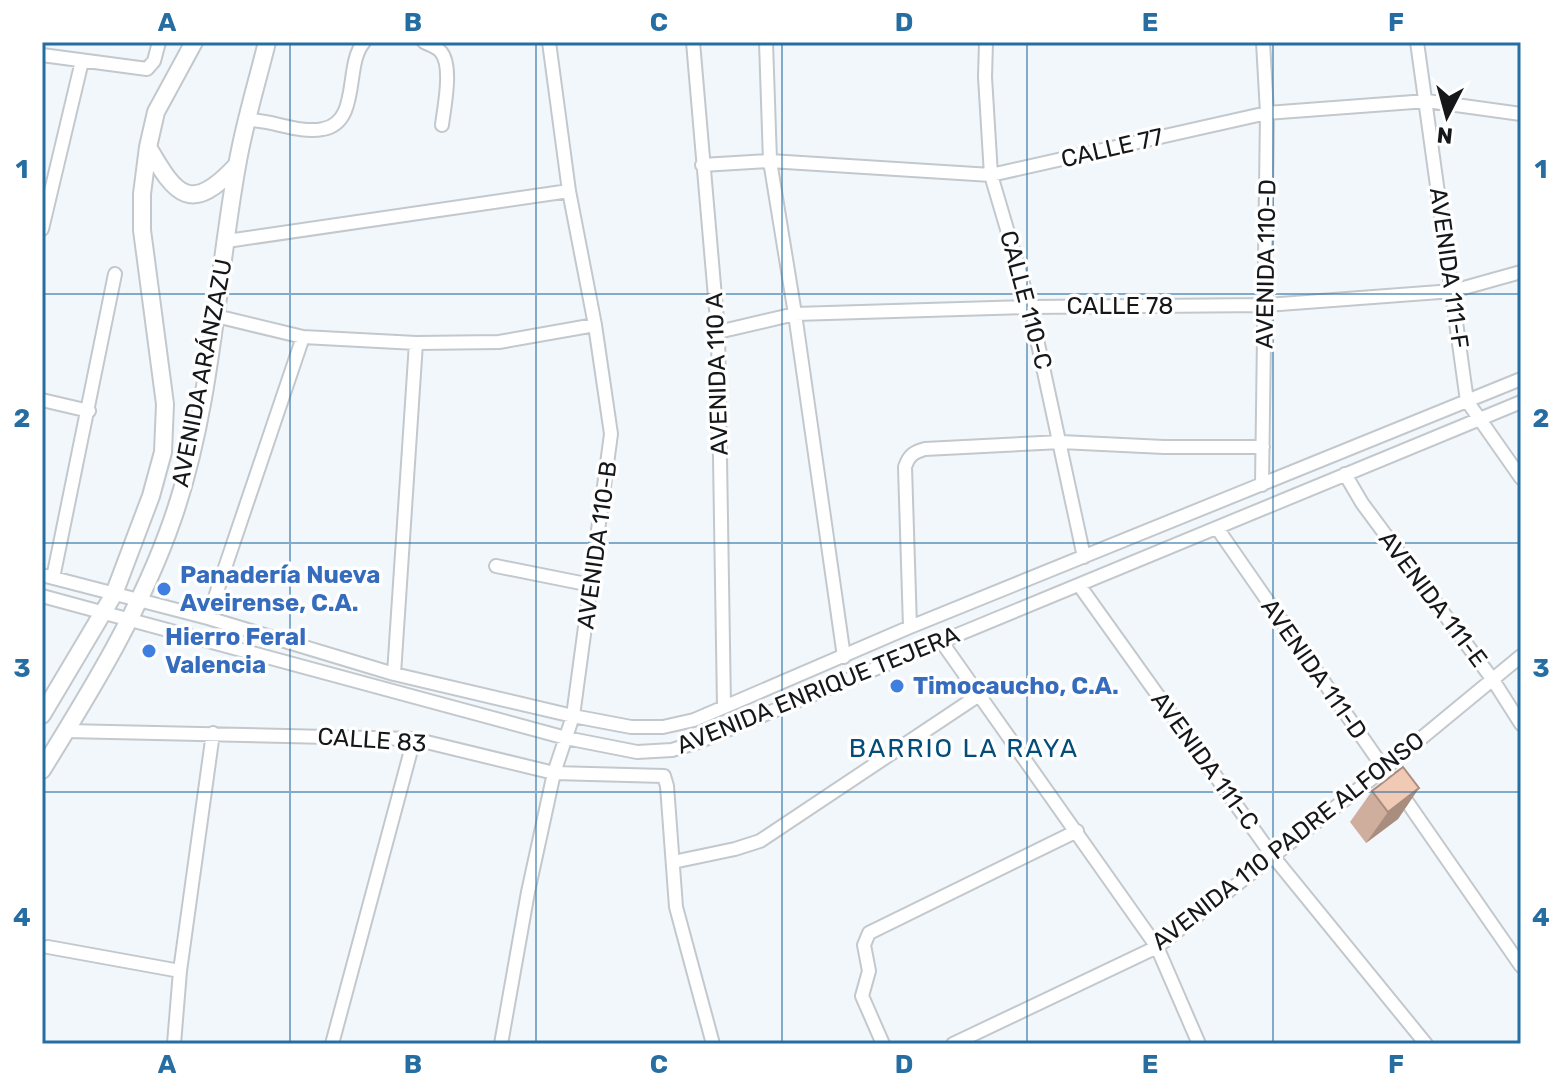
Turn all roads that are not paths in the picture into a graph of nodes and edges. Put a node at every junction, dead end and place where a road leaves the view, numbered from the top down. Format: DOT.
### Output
graph roads {
  1 [pos="159,42"];
  2 [pos="194,42"];
  3 [pos="267,42"];
  4 [pos="364,42"];
  5 [pos="424,42"];
  6 [pos="549,42"];
  7 [pos="693,42"];
  8 [pos="766,42"];
  9 [pos="986,42"];
  10 [pos="1263,42"];
  11 [pos="1417,42"];
  12 [pos="42,55"];
  13 [pos="82,61"];
  14 [pos="1427,101"];
  15 [pos="1267,113"];
  16 [pos="1521,114"];
  17 [pos="248,120"];
  18 [pos="442,125"];
  19 [pos="148,147"];
  20 [pos="770,161"];
  21 [pos="237,165"];
  22 [pos="702,165"];
  23 [pos="991,175"];
  24 [pos="569,191"];
  25 [pos="42,229"];
  26 [pos="227,241"];
  27 [pos="1521,272"];
  28 [pos="115,274"];
  29 [pos="1453,291"];
  30 [pos="1266,305"];
  31 [pos="1030,307"];
  32 [pos="795,314"];
  33 [pos="216,316"];
  34 [pos="595,325"];
  35 [pos="718,332"];
  36 [pos="303,337"];
  37 [pos="416,343"];
  38 [pos="1521,379"];
  39 [pos="42,400"];
  40 [pos="1467,401"];
  41 [pos="1521,402"];
  42 [pos="89,411"];
  43 [pos="1480,419"];
  44 [pos="1061,442"];
  45 [pos="1263,447"];
  46 [pos="1345,474"];
  47 [pos="1521,478"];
  48 [pos="1262,485"];
  49 [pos="1217,528"];
  50 [pos="1084,557"];
  51 [pos="496,566"];
  52 [pos="48,577"];
  53 [pos="591,585"];
  54 [pos="1079,585"];
  55 [pos="114,594"];
  56 [pos="42,596"];
  57 [pos="141,601"];
  58 [pos="105,612"];
  59 [pos="208,618"];
  60 [pos="130,621"];
  61 [pos="910,627"];
  62 [pos="941,641"];
  63 [pos="1521,656"];
  64 [pos="844,657"];
  65 [pos="394,674"];
  66 [pos="1493,680"];
  67 [pos="979,695"];
  68 [pos="724,707"];
  69 [pos="42,715"];
  70 [pos="573,716"];
  71 [pos="1521,724"];
  72 [pos="66,731"];
  73 [pos="213,733"];
  74 [pos="566,738"];
  75 [pos="414,739"];
  76 [pos="1384,769"];
  77 [pos="42,770"];
  78 [pos="554,773"];
  79 [pos="1077,831"];
  80 [pos="1272,855"];
  81 [pos="673,862"];
  82 [pos="48,947"];
  83 [pos="1157,947"];
  84 [pos="1521,966"];
  85 [pos="180,971"];
  86 [pos="174,1044"];
  87 [pos="332,1044"];
  88 [pos="501,1044"];
  89 [pos="713,1044"];
  90 [pos="883,1044"];
  91 [pos="953,1044"];
  92 [pos="1199,1044"];
  93 [pos="1426,1044"];
  1 -- 13 [label="street"];
  2 -- 19 [label="main road, AVENIDA ARÁNZAZU"];
  3 -- 17 [label="main road, AVENIDA ARÁNZAZU"];
  4 -- 17 [label="street"];
  5 -- 18 [label="street"];
  6 -- 24 [label="street, AVENIDA 110-B"];
  7 -- 22 [label="street, AVENIDA 110 A"];
  8 -- 20 [label="street"];
  9 -- 23 [label="street, CALLE 110-C"];
  10 -- 15 [label="street, AVENIDA 110-D"];
  11 -- 14 [label="street, AVENIDA 111-F"];
  12 -- 13 [label="street"];
  13 -- 25 [label="street"];
  14 -- 15 [label="street, CALLE 77"];
  14 -- 16 [label="street, CALLE 77"];
  14 -- 29 [label="street, AVENIDA 111-F"];
  15 -- 23 [label="street, CALLE 77"];
  15 -- 30 [label="street, AVENIDA 110-D"];
  17 -- 21 [label="main road, AVENIDA ARÁNZAZU"];
  19 -- 21 [label="main road"];
  19 -- 55 [label="main road, AVENIDA ARÁNZAZU"];
  20 -- 22 [label="street, CALLE 77"];
  20 -- 23 [label="street, CALLE 77"];
  20 -- 32 [label="street"];
  21 -- 26 [label="main road, AVENIDA ARÁNZAZU"];
  22 -- 35 [label="street, AVENIDA 110 A"];
  23 -- 31 [label="street, CALLE 110-C"];
  24 -- 26 [label="street"];
  24 -- 34 [label="street, AVENIDA 110-B"];
  26 -- 33 [label="main road, AVENIDA ARÁNZAZU"];
  27 -- 29 [label="street, CALLE 78"];
  28 -- 42 [label="street"];
  29 -- 30 [label="street, CALLE 78"];
  29 -- 40 [label="street, AVENIDA 111-F"];
  30 -- 31 [label="street, CALLE 78"];
  30 -- 45 [label="street, AVENIDA 110-D"];
  31 -- 32 [label="street, CALLE 78"];
  31 -- 44 [label="street, CALLE 110-C"];
  32 -- 35 [label="street, CALLE 78"];
  32 -- 64 [label="street"];
  33 -- 36 [label="street"];
  33 -- 57 [label="main road, AVENIDA ARÁNZAZU"];
  34 -- 37 [label="street"];
  34 -- 53 [label="street, AVENIDA 110-B"];
  35 -- 68 [label="street, AVENIDA 110 A"];
  36 -- 37 [label="street"];
  36 -- 59 [label="street"];
  37 -- 65 [label="street"];
  38 -- 40 [label="street, AVENIDA ENRIQUE TEJERA"];
  39 -- 42 [label="street"];
  40 -- 43 [label="street, AVENIDA 111-F"];
  40 -- 48 [label="street, AVENIDA ENRIQUE TEJERA"];
  41 -- 43 [label="street, AVENIDA ENRIQUE TEJERA"];
  42 -- 52 [label="street"];
  43 -- 46 [label="street, AVENIDA ENRIQUE TEJERA"];
  43 -- 47 [label="street, AVENIDA 111-F"];
  44 -- 45 [label="street"];
  44 -- 50 [label="street, CALLE 110-C"];
  44 -- 61 [label="street"];
  45 -- 48 [label="street, AVENIDA 110-D"];
  46 -- 49 [label="street, AVENIDA ENRIQUE TEJERA"];
  46 -- 66 [label="street, AVENIDA 111-E"];
  48 -- 50 [label="street, AVENIDA ENRIQUE TEJERA"];
  49 -- 54 [label="street, AVENIDA ENRIQUE TEJERA"];
  49 -- 76 [label="street, AVENIDA 111-D"];
  50 -- 61 [label="street, AVENIDA ENRIQUE TEJERA"];
  51 -- 53 [label="street"];
  52 -- 55 [label="street, AVENIDA ENRIQUE TEJERA"];
  53 -- 70 [label="street, AVENIDA 110-B"];
  54 -- 62 [label="street, AVENIDA ENRIQUE TEJERA"];
  54 -- 80 [label="street, AVENIDA 111-C"];
  55 -- 57 [label="street, AVENIDA ENRIQUE TEJERA"];
  55 -- 58 [label="main road, AVENIDA ARÁNZAZU"];
  56 -- 58 [label="street, AVENIDA ENRIQUE TEJERA"];
  57 -- 59 [label="street, AVENIDA ENRIQUE TEJERA"];
  57 -- 60 [label="main road, AVENIDA ARÁNZAZU"];
  58 -- 60 [label="street, AVENIDA ENRIQUE TEJERA"];
  58 -- 69 [label="main road, AVENIDA ARÁNZAZU"];
  59 -- 65 [label="street, AVENIDA ENRIQUE TEJERA"];
  60 -- 72 [label="main road, AVENIDA ARÁNZAZU"];
  60 -- 74 [label="street, AVENIDA ENRIQUE TEJERA"];
  61 -- 64 [label="street, AVENIDA ENRIQUE TEJERA"];
  62 -- 67 [label="street"];
  62 -- 74 [label="street, AVENIDA ENRIQUE TEJERA"];
  63 -- 66 [label="street, AVENIDA 110 PADRE ALFONSO"];
  64 -- 68 [label="street, AVENIDA ENRIQUE TEJERA"];
  65 -- 70 [label="street, AVENIDA ENRIQUE TEJERA"];
  66 -- 71 [label="street, AVENIDA 111-E"];
  66 -- 76 [label="street, AVENIDA 110 PADRE ALFONSO"];
  67 -- 79 [label="street"];
  67 -- 81 [label="street"];
  68 -- 70 [label="street, AVENIDA ENRIQUE TEJERA"];
  70 -- 74 [label="street, AVENIDA 110-B"];
  72 -- 73 [label="street, CALLE 83"];
  72 -- 77 [label="main road, AVENIDA ARÁNZAZU"];
  73 -- 75 [label="street, CALLE 83"];
  73 -- 85 [label="street"];
  74 -- 78 [label="street, AVENIDA 110-B"];
  75 -- 78 [label="street, CALLE 83"];
  75 -- 87 [label="street"];
  76 -- 80 [label="street, AVENIDA 110 PADRE ALFONSO"];
  76 -- 84 [label="street, AVENIDA 111-D"];
  78 -- 81 [label="street, CALLE 83"];
  78 -- 88 [label="street, AVENIDA 110-B"];
  79 -- 83 [label="street"];
  79 -- 90 [label="street"];
  80 -- 83 [label="street, AVENIDA 110 PADRE ALFONSO"];
  80 -- 93 [label="street, AVENIDA 111-C"];
  81 -- 89 [label="street"];
  82 -- 85 [label="street"];
  83 -- 91 [label="street, AVENIDA 110 PADRE ALFONSO"];
  83 -- 92 [label="street"];
  85 -- 86 [label="street"];
}
